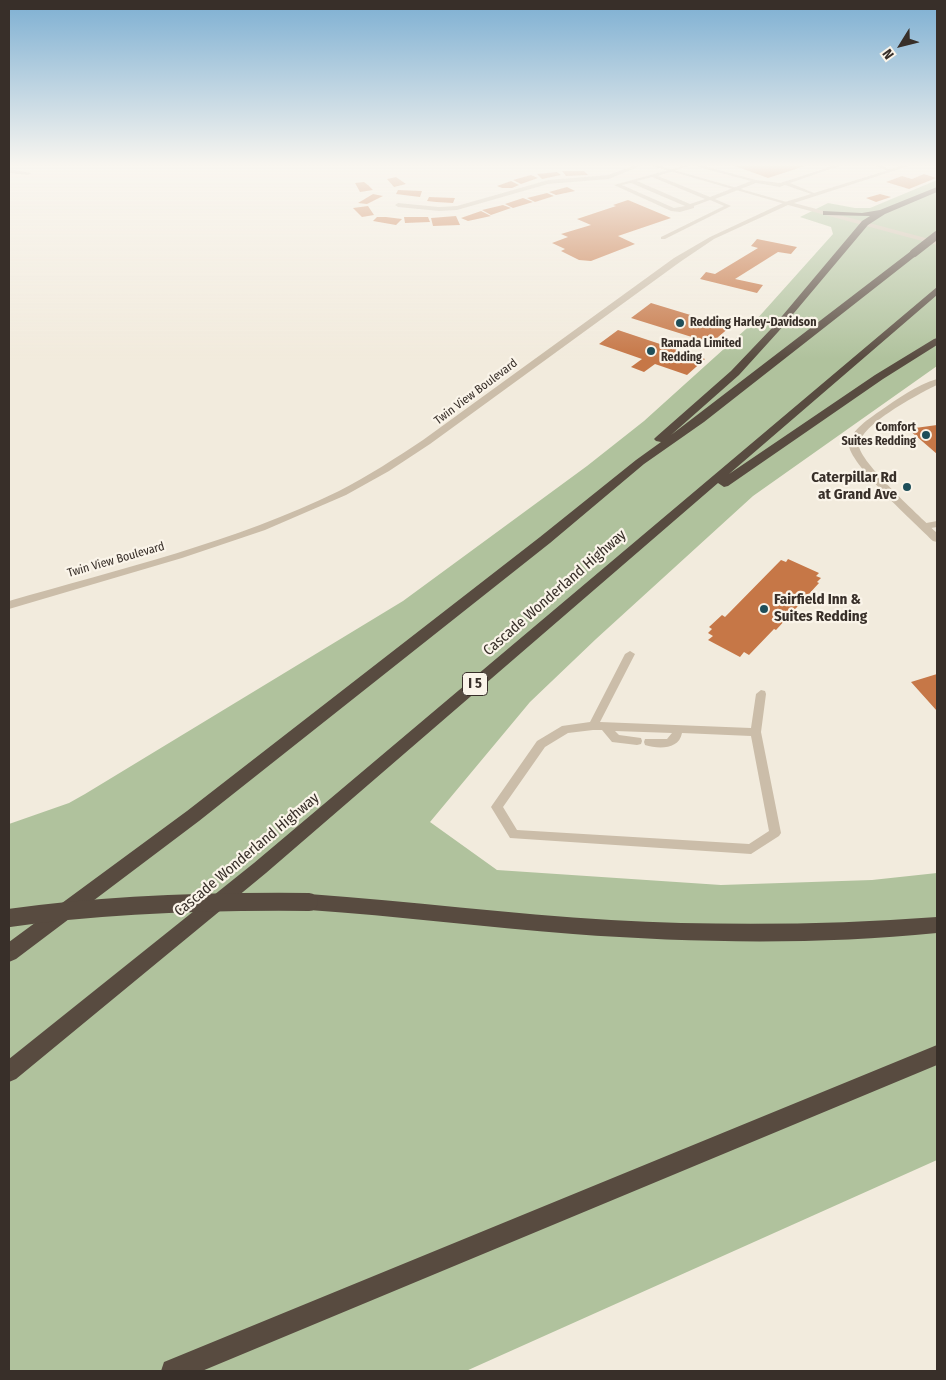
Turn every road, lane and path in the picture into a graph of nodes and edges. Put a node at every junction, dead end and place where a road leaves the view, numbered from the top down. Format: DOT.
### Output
graph roads {
  1 [pos="679,230"];
  2 [pos="728,230"];
  3 [pos="859,230"];
  4 [pos="892,230"];
  5 [pos="937,236"];
  6 [pos="664,238"];
  7 [pos="937,243"];
  8 [pos="937,290"];
  9 [pos="937,341"];
  10 [pos="937,382"];
  11 [pos="640,462"];
  12 [pos="691,499"];
  13 [pos="937,524"];
  14 [pos="925,526"];
  15 [pos="937,539"];
  16 [pos="9,605"];
  17 [pos="630,654"];
  18 [pos="761,694"];
  19 [pos="593,726"];
  20 [pos="605,727"];
  21 [pos="678,730"];
  22 [pos="756,732"];
  23 [pos="637,741"];
  24 [pos="649,742"];
  25 [pos="9,918"];
  26 [pos="937,926"];
  27 [pos="9,953"];
  28 [pos="937,1055"];
  29 [pos="9,1072"];
  30 [pos="173,1371"];
  1 -- 6 [label="lane"];
  2 -- 16 [label="street, Twin View Boulevard"];
  3 -- 11 [label="highway"];
  4 -- 7 [label="street"];
  5 -- 11 [label="highway, bridge"];
  8 -- 12 [label="highway, Cascade Wonderland Highway / I 5"];
  9 -- 12 [label="highway"];
  10 -- 14 [label="street"];
  11 -- 27 [label="highway"];
  12 -- 29 [label="highway, Cascade Wonderland Highway / I 5"];
  13 -- 14 [label="street"];
  14 -- 15 [label="street"];
  17 -- 19 [label="lane"];
  18 -- 22 [label="lane"];
  19 -- 20 [label="lane"];
  19 -- 22 [label="lane"];
  20 -- 21 [label="lane"];
  20 -- 23 [label="lane"];
  21 -- 22 [label="lane"];
  21 -- 24 [label="lane"];
  25 -- 26 [label="highway, bridge"];
  28 -- 30 [label="highway"];
}
